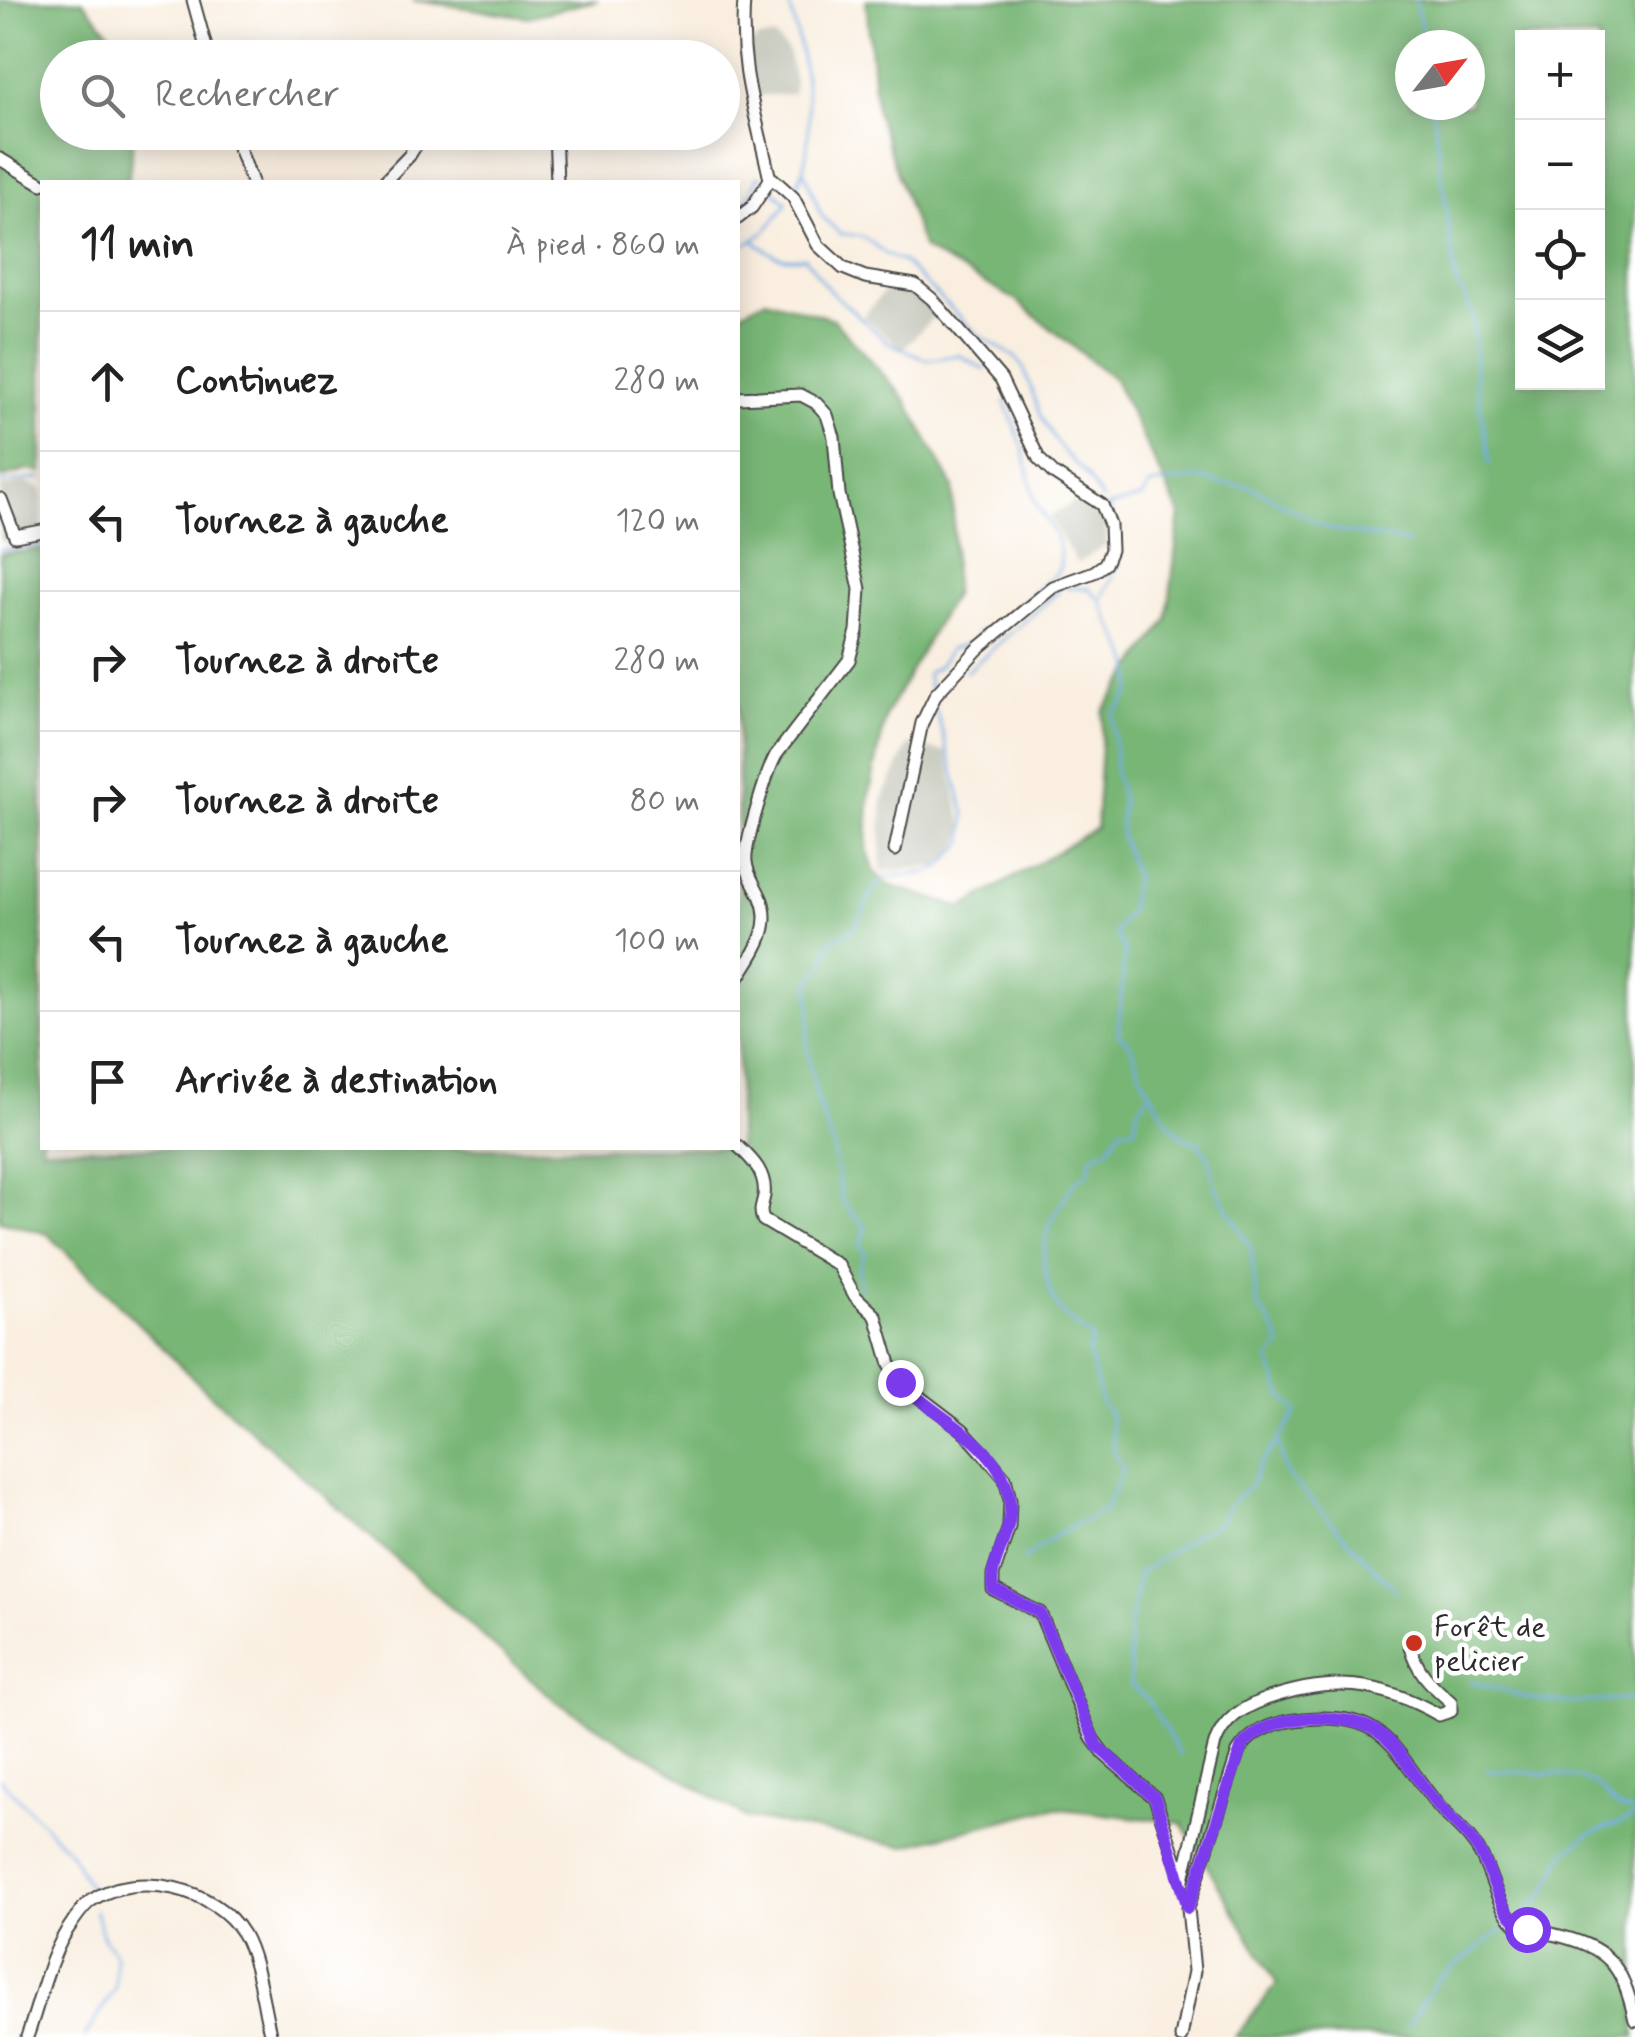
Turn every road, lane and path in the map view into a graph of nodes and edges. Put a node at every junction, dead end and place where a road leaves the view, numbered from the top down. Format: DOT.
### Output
graph roads {
  1 [pos="194,0"];
  2 [pos="744,0"];
  3 [pos="204,40"];
  4 [pos="240,150"];
  5 [pos="413,150"];
  6 [pos="556,150"];
  7 [pos="0,159"];
  8 [pos="770,178"];
  9 [pos="251,180"];
  10 [pos="386,180"];
  11 [pos="557,180"];
  12 [pos="40,183"];
  13 [pos="740,216"];
  14 [pos="740,398"];
  15 [pos="2,498"];
  16 [pos="40,531"];
  17 [pos="896,850"];
  18 [pos="740,975"];
  19 [pos="740,1148"];
  20 [pos="1409,1643"];
  21 [pos="1182,1882"];
  22 [pos="1188,1908"];
  23 [pos="1635,2020"];
  24 [pos="27,2037"];
  25 [pos="271,2037"];
  26 [pos="1181,2037"];
  1 -- 3 [label="street"];
  2 -- 8 [label="street"];
  4 -- 9 [label="street"];
  5 -- 10 [label="street"];
  6 -- 11 [label="street"];
  7 -- 12 [label="street"];
  8 -- 13 [label="street"];
  8 -- 17 [label="street"];
  14 -- 18 [label="street"];
  15 -- 16 [label="street"];
  19 -- 21 [label="street"];
  20 -- 21 [label="street"];
  21 -- 22 [label="street"];
  22 -- 23 [label="street"];
  22 -- 26 [label="street"];
  24 -- 25 [label="street"];
}
